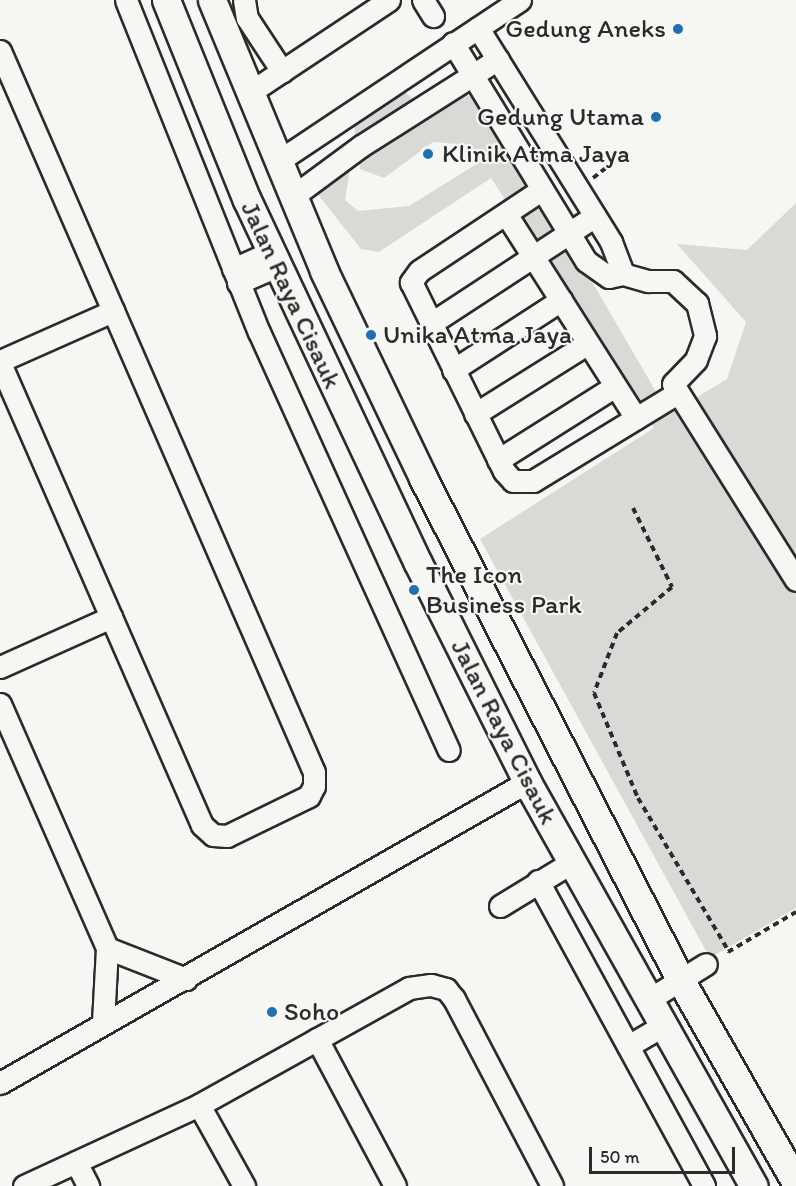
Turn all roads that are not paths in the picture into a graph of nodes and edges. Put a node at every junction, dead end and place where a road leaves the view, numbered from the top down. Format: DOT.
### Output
graph roads {
  1 [pos="126,0"];
  2 [pos="166,0"];
  3 [pos="212,0"];
  4 [pos="244,0"];
  5 [pos="389,0"];
  6 [pos="520,0"];
  7 [pos="478,28"];
  8 [pos="453,43"];
  9 [pos="0,51"];
  10 [pos="498,59"];
  11 [pos="282,71"];
  12 [pos="471,75"];
  13 [pos="249,93"];
  14 [pos="277,162"];
  15 [pos="541,190"];
  16 [pos="292,196"];
  17 [pos="506,214"];
  18 [pos="595,216"];
  19 [pos="567,233"];
  20 [pos="533,256"];
  21 [pos="274,259"];
  22 [pos="623,274"];
  23 [pos="236,276"];
  24 [pos="561,300"];
  25 [pos="113,311"];
  26 [pos="430,324"];
  27 [pos="588,343"];
  28 [pos="0,362"];
  29 [pos="453,370"];
  30 [pos="615,386"];
  31 [pos="676,393"];
  32 [pos="475,414"];
  33 [pos="636,418"];
  34 [pos="498,460"];
  35 [pos="796,580"];
  36 [pos="111,617"];
  37 [pos="0,667"];
  38 [pos="0,704"];
  39 [pos="449,750"];
  40 [pos="527,782"];
  41 [pos="572,862"];
  42 [pos="538,881"];
  43 [pos="500,906"];
  44 [pos="106,948"];
  45 [pos="706,964"];
  46 [pos="186,979"];
  47 [pos="681,981"];
  48 [pos="648,1000"];
  49 [pos="104,1023"];
  50 [pos="664,1025"];
  51 [pos="317,1039"];
  52 [pos="628,1046"];
  53 [pos="0,1083"];
  54 [pos="199,1105"];
  55 [pos="76,1162"];
  56 [pos="792,1168"];
  57 [pos="24,1186"];
  58 [pos="88,1186"];
  59 [pos="244,1186"];
  60 [pos="395,1186"];
  61 [pos="552,1186"];
  62 [pos="704,1186"];
  63 [pos="754,1186"];
  1 -- 23 [label="street"];
  2 -- 21 [label="main road, Jalan Raya Cisauk"];
  3 -- 13 [label="main road, Jalan Raya Cisauk"];
  4 -- 11 [label="street"];
  5 -- 11 [label="street"];
  6 -- 7 [label="street"];
  7 -- 8 [label="street"];
  7 -- 10 [label="street"];
  8 -- 12 [label="street"];
  8 -- 14 [label="street"];
  9 -- 25 [label="street"];
  10 -- 12 [label="street"];
  10 -- 18 [label="street"];
  11 -- 13 [label="street"];
  12 -- 15 [label="street"];
  12 -- 16 [label="street"];
  13 -- 14 [label="main road, Jalan Raya Cisauk"];
  14 -- 16 [label="main road, Jalan Raya Cisauk"];
  15 -- 17 [label="street"];
  15 -- 19 [label="street"];
  16 -- 47 [label="main road, Jalan Raya Cisauk"];
  17 -- 20 [label="street"];
  17 -- 26 [label="street"];
  18 -- 19 [label="street"];
  18 -- 22 [label="street"];
  19 -- 20 [label="street"];
  19 -- 22 [label="street"];
  20 -- 24 [label="street"];
  20 -- 26 [label="street"];
  21 -- 23 [label="street"];
  21 -- 40 [label="main road, Jalan Raya Cisauk"];
  22 -- 31 [label="street"];
  23 -- 39 [label="street"];
  24 -- 27 [label="street"];
  24 -- 29 [label="street"];
  25 -- 28 [label="street"];
  25 -- 36 [label="street"];
  26 -- 29 [label="street"];
  27 -- 30 [label="street"];
  27 -- 32 [label="street"];
  28 -- 36 [label="street"];
  29 -- 32 [label="street"];
  30 -- 33 [label="street"];
  30 -- 34 [label="street"];
  31 -- 33 [label="street"];
  31 -- 35 [label="street"];
  32 -- 34 [label="street"];
  33 -- 34 [label="street"];
  36 -- 37 [label="street"];
  38 -- 44 [label="street"];
  40 -- 41 [label="main road, Jalan Raya Cisauk"];
  40 -- 46 [label="street"];
  41 -- 42 [label="street"];
  41 -- 48 [label="main road, Jalan Raya Cisauk"];
  42 -- 43 [label="street"];
  42 -- 52 [label="street"];
  44 -- 46 [label="street"];
  44 -- 49 [label="street"];
  45 -- 47 [label="street"];
  46 -- 49 [label="street"];
  47 -- 48 [label="street"];
  47 -- 56 [label="main road, Jalan Raya Cisauk"];
  48 -- 50 [label="main road, Jalan Raya Cisauk"];
  49 -- 53 [label="street"];
  50 -- 52 [label="street"];
  50 -- 63 [label="main road, Jalan Raya Cisauk"];
  51 -- 54 [label="street"];
  51 -- 60 [label="street"];
  51 -- 61 [label="street"];
  52 -- 62 [label="street"];
  54 -- 55 [label="street"];
  54 -- 59 [label="street"];
  55 -- 57 [label="street"];
  55 -- 58 [label="street"];
}
